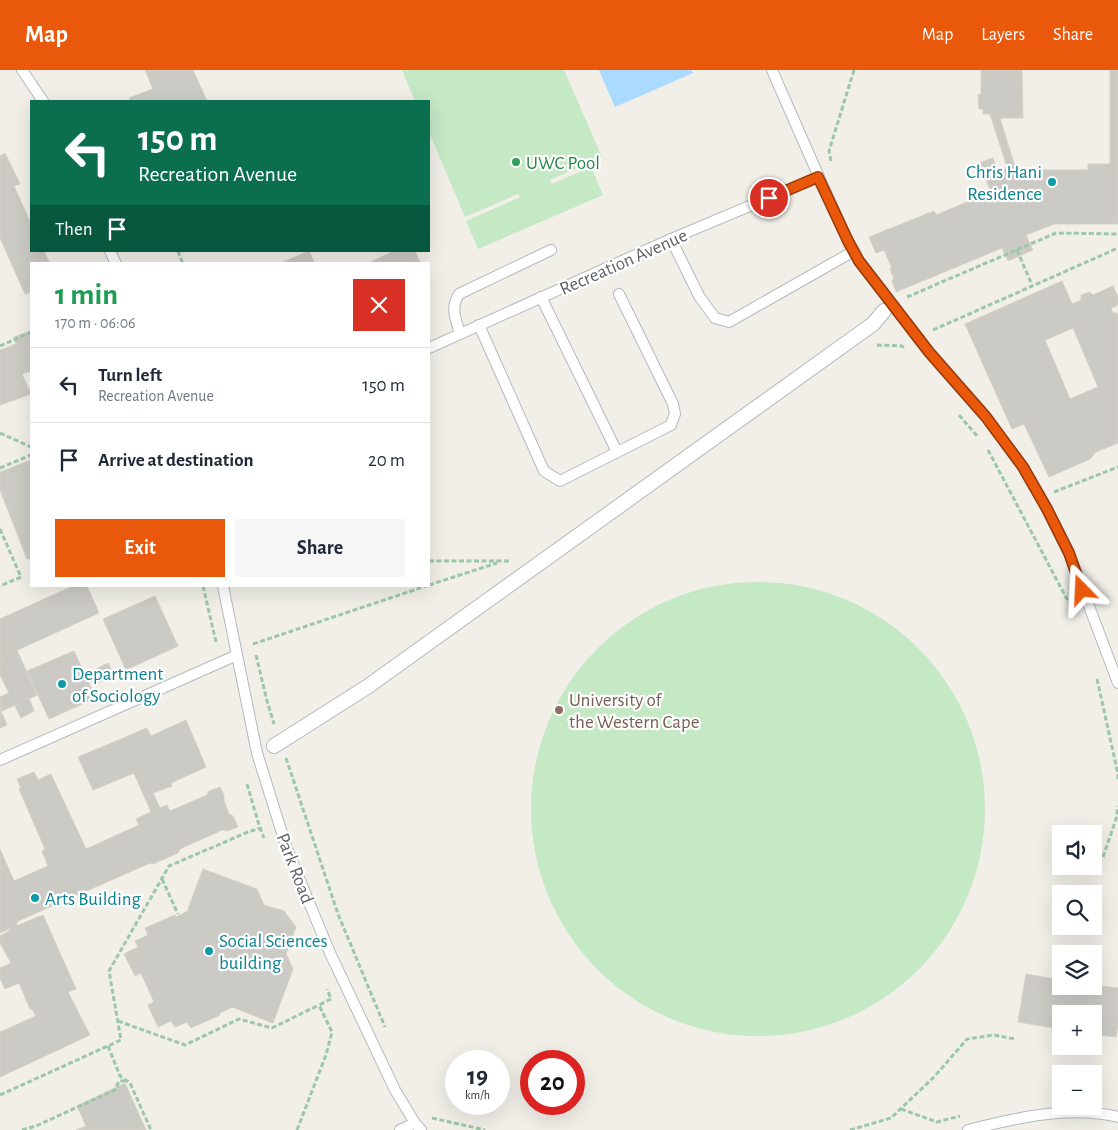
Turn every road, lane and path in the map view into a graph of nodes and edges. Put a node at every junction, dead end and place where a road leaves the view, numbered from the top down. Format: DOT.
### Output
graph roads {
  1 [pos="22,70"];
  2 [pos="772,70"];
  3 [pos="854,70"];
  4 [pos="42,100"];
  5 [pos="832,168"];
  6 [pos="818,177"];
  7 [pos="1118,234"];
  8 [pos="671,239"];
  9 [pos="1118,248"];
  10 [pos="551,250"];
  11 [pos="1017,250"];
  12 [pos="854,251"];
  13 [pos="1032,285"];
  14 [pos="619,294"];
  15 [pos="541,297"];
  16 [pos="904,298"];
  17 [pos="884,311"];
  18 [pos="479,326"];
  19 [pos="933,330"];
  20 [pos="30,332"];
  21 [pos="460,334"];
  22 [pos="846,344"];
  23 [pos="0,346"];
  24 [pos="430,348"];
  25 [pos="908,353"];
  26 [pos="956,411"];
  27 [pos="0,433"];
  28 [pos="981,440"];
  29 [pos="30,446"];
  30 [pos="987,447"];
  31 [pos="617,452"];
  32 [pos="30,455"];
  33 [pos="1118,467"];
  34 [pos="0,468"];
  35 [pos="1051,493"];
  36 [pos="0,530"];
  37 [pos="430,560"];
  38 [pos="545,560"];
  39 [pos="500,562"];
  40 [pos="430,585"];
  41 [pos="0,586"];
  42 [pos="203,587"];
  43 [pos="223,587"];
  44 [pos="425,587"];
  45 [pos="1068,603"];
  46 [pos="252,638"];
  47 [pos="217,647"];
  48 [pos="256,654"];
  49 [pos="237,655"];
  50 [pos="1095,672"];
  51 [pos="1118,682"];
  52 [pos="277,744"];
  53 [pos="0,760"];
  54 [pos="1118,780"];
  55 [pos="246,781"];
  56 [pos="1118,806"];
  57 [pos="260,828"];
  58 [pos="266,843"];
  59 [pos="1103,857"];
  60 [pos="162,878"];
  61 [pos="178,914"];
  62 [pos="324,982"];
  63 [pos="319,1005"];
  64 [pos="117,1020"];
  65 [pos="386,1029"];
  66 [pos="1015,1039"];
  67 [pos="108,1046"];
  68 [pos="127,1081"];
  69 [pos="0,1095"];
  70 [pos="1118,1109"];
  71 [pos="1102,1113"];
  72 [pos="1102,1113"];
  73 [pos="1052,1114"];
  74 [pos="1118,1117"];
  75 [pos="431,1118"];
  76 [pos="418,1127"];
  77 [pos="22,1130"];
  78 [pos="151,1130"];
  79 [pos="297,1130"];
  80 [pos="400,1130"];
  81 [pos="485,1130"];
  82 [pos="850,1130"];
  83 [pos="968,1130"];
  1 -- 4 [label="lane"];
  2 -- 6 [label="lane"];
  3 -- 5 [label="path"];
  6 -- 8 [label="lane, Recreation Avenue"];
  6 -- 12 [label="lane"];
  7 -- 11 [label="path"];
  8 -- 12 [label="lane"];
  8 -- 15 [label="lane, Recreation Avenue"];
  9 -- 13 [label="path"];
  10 -- 21 [label="lane"];
  11 -- 13 [label="path"];
  11 -- 16 [label="path"];
  12 -- 51 [label="lane"];
  13 -- 19 [label="path"];
  14 -- 31 [label="lane"];
  15 -- 18 [label="lane, Recreation Avenue"];
  15 -- 31 [label="lane"];
  17 -- 22 [label="street"];
  18 -- 21 [label="lane, Recreation Avenue"];
  18 -- 31 [label="lane"];
  20 -- 23 [label="path"];
  21 -- 24 [label="lane, Recreation Avenue"];
  22 -- 25 [label="path"];
  22 -- 38 [label="street"];
  26 -- 28 [label="path"];
  27 -- 29 [label="path"];
  30 -- 45 [label="path"];
  32 -- 34 [label="path"];
  33 -- 35 [label="path"];
  36 -- 41 [label="path"];
  37 -- 39 [label="path"];
  38 -- 39 [label="path"];
  38 -- 52 [label="street"];
  39 -- 40 [label="path"];
  42 -- 47 [label="path"];
  43 -- 49 [label="lane, Park Road"];
  44 -- 46 [label="path"];
  48 -- 52 [label="path"];
  49 -- 53 [label="lane"];
  49 -- 76 [label="lane, Park Road"];
  50 -- 54 [label="path"];
  52 -- 65 [label="path"];
  55 -- 57 [label="path"];
  56 -- 59 [label="path"];
  57 -- 58 [label="path"];
  57 -- 60 [label="path"];
  60 -- 61 [label="path"];
  60 -- 64 [label="path"];
  62 -- 63 [label="path"];
  63 -- 64 [label="path"];
  63 -- 79 [label="path"];
  64 -- 67 [label="path"];
  66 -- 82 [label="path"];
  67 -- 68 [label="path"];
  67 -- 69 [label="path"];
  68 -- 77 [label="path"];
  68 -- 78 [label="path"];
  70 -- 71 [label="lane"];
  72 -- 74 [label="lane"];
  73 -- 83 [label="lane"];
  75 -- 81 [label="path"];
  76 -- 80 [label="lane"];
}
